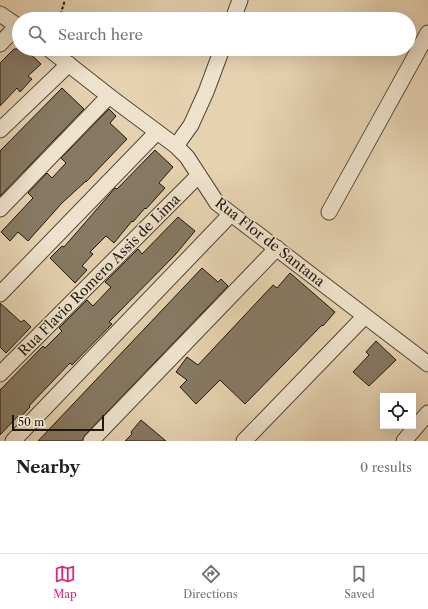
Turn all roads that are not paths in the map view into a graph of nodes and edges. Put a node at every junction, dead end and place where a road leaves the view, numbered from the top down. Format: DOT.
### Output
graph roads {
  1 [pos="240,0"];
  2 [pos="236,12"];
  3 [pos="0,14"];
  4 [pos="12,22"];
  5 [pos="12,32"];
  6 [pos="428,33"];
  7 [pos="0,44"];
  8 [pos="416,55"];
  9 [pos="58,56"];
  10 [pos="219,56"];
  11 [pos="415,56"];
  12 [pos="69,64"];
  13 [pos="109,96"];
  14 [pos="0,130"];
  15 [pos="157,132"];
  16 [pos="176,146"];
  17 [pos="198,176"];
  18 [pos="0,209"];
  19 [pos="330,212"];
  20 [pos="231,214"];
  21 [pos="277,248"];
  22 [pos="0,294"];
  23 [pos="365,316"];
  24 [pos="428,364"];
  25 [pos="0,374"];
  26 [pos="428,413"];
  27 [pos="13,441"];
  28 [pos="91,441"];
  29 [pos="244,441"];
  30 [pos="404,441"];
  1 -- 2 [label="street"];
  3 -- 4 [label="street"];
  5 -- 7 [label="street"];
  6 -- 8 [label="street"];
  9 -- 12 [label="street, Rua Flor de Santana"];
  10 -- 16 [label="street"];
  11 -- 19 [label="street"];
  12 -- 13 [label="street, Rua Flor de Santana"];
  12 -- 14 [label="street"];
  13 -- 15 [label="street, Rua Flor de Santana"];
  13 -- 18 [label="street"];
  15 -- 16 [label="street, Rua Flor de Santana"];
  15 -- 22 [label="street"];
  16 -- 17 [label="street, Rua Flor de Santana"];
  17 -- 20 [label="street, Rua Flor de Santana"];
  17 -- 25 [label="street, Rua Flavio Romero Assis de Lima"];
  20 -- 21 [label="street, Rua Flor de Santana"];
  20 -- 27 [label="street"];
  21 -- 23 [label="street, Rua Flor de Santana"];
  21 -- 28 [label="street"];
  23 -- 24 [label="street, Rua Flor de Santana"];
  23 -- 29 [label="street"];
  26 -- 30 [label="street"];
}
